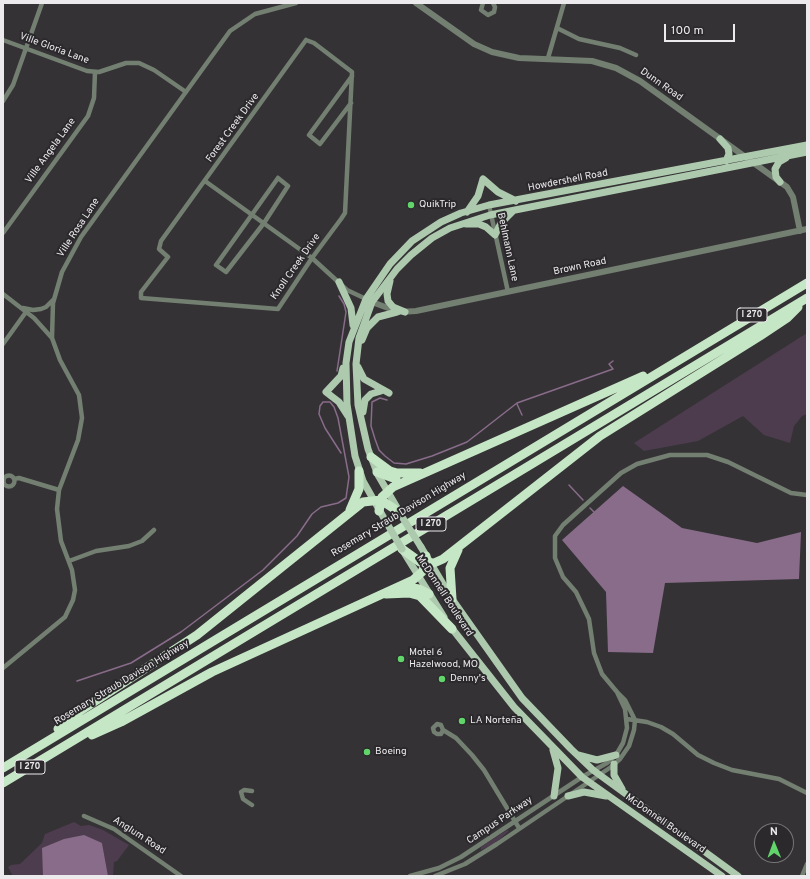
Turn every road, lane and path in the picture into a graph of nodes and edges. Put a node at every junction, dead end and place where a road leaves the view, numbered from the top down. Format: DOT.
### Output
graph roads {
  1 [pos="42,3"];
  2 [pos="296,3"];
  3 [pos="416,3"];
  4 [pos="482,3"];
  5 [pos="493,3"];
  6 [pos="564,3"];
  7 [pos="557,28"];
  8 [pos="3,40"];
  9 [pos="26,49"];
  10 [pos="636,55"];
  11 [pos="548,58"];
  12 [pos="95,72"];
  13 [pos="352,76"];
  14 [pos="186,92"];
  15 [pos="3,101"];
  16 [pos="351,103"];
  17 [pos="720,139"];
  18 [pos="807,145"];
  19 [pos="807,152"];
  20 [pos="793,155"];
  21 [pos="745,157"];
  22 [pos="726,161"];
  23 [pos="754,163"];
  24 [pos="205,181"];
  25 [pos="780,182"];
  26 [pos="517,201"];
  27 [pos="489,205"];
  28 [pos="515,210"];
  29 [pos="467,212"];
  30 [pos="251,214"];
  31 [pos="490,214"];
  32 [pos="264,223"];
  33 [pos="457,226"];
  34 [pos="804,230"];
  35 [pos="3,233"];
  36 [pos="495,235"];
  37 [pos="312,258"];
  38 [pos="392,275"];
  39 [pos="339,282"];
  40 [pos="807,283"];
  41 [pos="508,292"];
  42 [pos="3,294"];
  43 [pos="140,296"];
  44 [pos="807,298"];
  45 [pos="54,299"];
  46 [pos="369,301"];
  47 [pos="21,308"];
  48 [pos="26,312"];
  49 [pos="401,312"];
  50 [pos="352,331"];
  51 [pos="52,338"];
  52 [pos="3,344"];
  53 [pos="358,344"];
  54 [pos="346,360"];
  55 [pos="356,360"];
  56 [pos="666,367"];
  57 [pos="381,391"];
  58 [pos="389,393"];
  59 [pos="349,420"];
  60 [pos="366,440"];
  61 [pos="371,457"];
  62 [pos="359,470"];
  63 [pos="377,472"];
  64 [pos="426,473"];
  65 [pos="14,479"];
  66 [pos="411,479"];
  67 [pos="59,490"];
  68 [pos="387,491"];
  69 [pos="807,495"];
  70 [pos="377,500"];
  71 [pos="380,512"];
  72 [pos="399,512"];
  73 [pos="348,513"];
  74 [pos="154,530"];
  75 [pos="459,549"];
  76 [pos="406,554"];
  77 [pos="69,561"];
  78 [pos="427,561"];
  79 [pos="418,576"];
  80 [pos="400,586"];
  81 [pos="429,594"];
  82 [pos="380,595"];
  83 [pos="452,599"];
  84 [pos="452,629"];
  85 [pos="3,668"];
  86 [pos="617,692"];
  87 [pos="627,719"];
  88 [pos="635,720"];
  89 [pos="443,730"];
  90 [pos="551,746"];
  91 [pos="31,751"];
  92 [pos="56,751"];
  93 [pos="576,754"];
  94 [pos="616,755"];
  95 [pos="614,764"];
  96 [pos="3,768"];
  97 [pos="596,772"];
  98 [pos="582,777"];
  99 [pos="588,782"];
  100 [pos="3,783"];
  101 [pos="252,791"];
  102 [pos="624,792"];
  103 [pos="807,793"];
  104 [pos="554,796"];
  105 [pos="568,796"];
  106 [pos="610,797"];
  107 [pos="252,805"];
  108 [pos="84,816"];
  109 [pos="515,822"];
  110 [pos="519,828"];
  111 [pos="807,864"];
  112 [pos="181,876"];
  113 [pos="410,876"];
  114 [pos="435,876"];
  115 [pos="722,876"];
  116 [pos="738,876"];
  117 [pos="802,876"];
  1 -- 9 [label="street"];
  2 -- 14 [label="street, Ville Rosa Lane"];
  3 -- 11 [label="street, Dunn Road"];
  4 -- 5 [label="street"];
  6 -- 7 [label="street"];
  7 -- 10 [label="street"];
  7 -- 11 [label="street"];
  8 -- 9 [label="street, Ville Gloria Lane"];
  9 -- 12 [label="street, Ville Gloria Lane"];
  9 -- 15 [label="street"];
  11 -- 17 [label="street, Dunn Road"];
  12 -- 14 [label="street, Ville Gloria Lane"];
  12 -- 35 [label="street, Ville Angela Lane"];
  13 -- 16 [label="street"];
  13 -- 16 [label="street"];
  13 -- 24 [label="street, Forest Creek Drive"];
  14 -- 45 [label="street, Ville Rosa Lane"];
  16 -- 37 [label="street, Knoll Creek Drive"];
  17 -- 21 [label="street, Dunn Road"];
  17 -- 22 [label="main road"];
  18 -- 21 [label="main road, Howdershell Road"];
  19 -- 20 [label="main road, Howdershell Road"];
  20 -- 23 [label="main road, Howdershell Road"];
  20 -- 25 [label="main road"];
  21 -- 22 [label="main road, Howdershell Road"];
  21 -- 23 [label="street, Dunn Road"];
  22 -- 26 [label="main road, Howdershell Road"];
  23 -- 25 [label="street, Dunn Road"];
  23 -- 28 [label="main road, Howdershell Road"];
  24 -- 30 [label="street"];
  24 -- 43 [label="street, Forest Creek Drive"];
  25 -- 34 [label="street, Dunn Road"];
  26 -- 27 [label="main road, Howdershell Road"];
  26 -- 29 [label="main road"];
  27 -- 29 [label="main road, Howdershell Road"];
  27 -- 31 [label="street, Behlmann Lane"];
  28 -- 31 [label="main road, Howdershell Road"];
  28 -- 36 [label="main road"];
  29 -- 46 [label="main road, Howdershell Road"];
  30 -- 32 [label="street"];
  30 -- 32 [label="street"];
  30 -- 32 [label="street"];
  31 -- 33 [label="main road, Howdershell Road"];
  31 -- 36 [label="street, Behlmann Lane"];
  32 -- 37 [label="street"];
  33 -- 36 [label="main road"];
  33 -- 38 [label="main road, Howdershell Road"];
  34 -- 41 [label="street, Brown Road"];
  36 -- 41 [label="street, Behlmann Lane"];
  37 -- 39 [label="street"];
  37 -- 43 [label="street, Knoll Creek Drive"];
  38 -- 46 [label="main road, Howdershell Road"];
  38 -- 49 [label="main road"];
  39 -- 46 [label="street"];
  39 -- 50 [label="main road"];
  40 -- 56 [label="highway, Rosemary Straub Davison Highway / I 270"];
  41 -- 49 [label="street, Brown Road"];
  42 -- 47 [label="street"];
  44 -- 75 [label="highway"];
  44 -- 92 [label="highway, I 270"];
  45 -- 47 [label="street"];
  45 -- 51 [label="street, Ville Rosa Lane"];
  46 -- 49 [label="street, Brown Road"];
  46 -- 50 [label="main road"];
  46 -- 53 [label="main road, McDonnell Boulevard"];
  47 -- 48 [label="street"];
  48 -- 51 [label="street"];
  48 -- 52 [label="street"];
  49 -- 53 [label="main road"];
  50 -- 54 [label="main road"];
  51 -- 67 [label="street, Ville Rosa Lane"];
  53 -- 55 [label="main road, McDonnell Boulevard"];
  54 -- 59 [label="main road"];
  54 -- 59 [label="main road"];
  55 -- 58 [label="main road"];
  55 -- 60 [label="main road, McDonnell Boulevard"];
  56 -- 64 [label="highway"];
  56 -- 91 [label="highway, Rosemary Straub Davison Highway / I 270"];
  57 -- 60 [label="main road"];
  59 -- 62 [label="main road"];
  60 -- 61 [label="main road, McDonnell Boulevard"];
  61 -- 63 [label="main road, McDonnell Boulevard"];
  61 -- 64 [label="highway"];
  62 -- 70 [label="main road"];
  62 -- 73 [label="highway"];
  63 -- 66 [label="highway"];
  63 -- 68 [label="main road, McDonnell Boulevard"];
  64 -- 66 [label="highway"];
  65 -- 67 [label="street"];
  66 -- 68 [label="highway"];
  67 -- 77 [label="street, Ville Rosa Lane"];
  68 -- 70 [label="highway"];
  68 -- 72 [label="main road, McDonnell Boulevard"];
  69 -- 86 [label="street"];
  70 -- 71 [label="highway"];
  70 -- 72 [label="highway"];
  70 -- 73 [label="highway"];
  71 -- 76 [label="main road, McDonnell Boulevard, bridge"];
  72 -- 78 [label="main road, McDonnell Boulevard, bridge"];
  73 -- 91 [label="highway"];
  74 -- 77 [label="street"];
  75 -- 78 [label="highway"];
  75 -- 83 [label="highway"];
  76 -- 78 [label="highway"];
  76 -- 79 [label="main road, McDonnell Boulevard"];
  77 -- 85 [label="street, Ville Rosa Lane"];
  78 -- 79 [label="highway"];
  78 -- 83 [label="main road, McDonnell Boulevard"];
  79 -- 80 [label="highway"];
  79 -- 81 [label="main road, McDonnell Boulevard"];
  80 -- 81 [label="highway"];
  80 -- 82 [label="highway"];
  81 -- 84 [label="main road, McDonnell Boulevard"];
  82 -- 84 [label="highway"];
  82 -- 92 [label="highway"];
  83 -- 93 [label="main road, McDonnell Boulevard"];
  84 -- 90 [label="main road, McDonnell Boulevard"];
  86 -- 87 [label="street"];
  86 -- 88 [label="street"];
  87 -- 88 [label="street"];
  87 -- 94 [label="street"];
  88 -- 95 [label="street"];
  88 -- 103 [label="street"];
  89 -- 109 [label="street"];
  90 -- 98 [label="main road, McDonnell Boulevard"];
  90 -- 104 [label="main road"];
  91 -- 96 [label="highway, Rosemary Straub Davison Highway / I 270"];
  92 -- 100 [label="highway, I 270"];
  93 -- 94 [label="main road"];
  93 -- 97 [label="main road, McDonnell Boulevard"];
  94 -- 97 [label="street"];
  95 -- 97 [label="street"];
  95 -- 102 [label="main road"];
  97 -- 98 [label="street, Campus Parkway"];
  97 -- 99 [label="street, Campus Parkway"];
  97 -- 102 [label="main road, McDonnell Boulevard"];
  98 -- 99 [label="main road, McDonnell Boulevard"];
  98 -- 104 [label="street, Campus Parkway"];
  99 -- 105 [label="street, Campus Parkway"];
  99 -- 106 [label="main road, McDonnell Boulevard"];
  101 -- 107 [label="street"];
  102 -- 116 [label="main road, McDonnell Boulevard"];
  104 -- 109 [label="street, Campus Parkway"];
  105 -- 106 [label="main road"];
  105 -- 110 [label="street, Campus Parkway"];
  106 -- 115 [label="main road, McDonnell Boulevard"];
  108 -- 112 [label="street, Anglum Road"];
  109 -- 110 [label="street"];
  109 -- 113 [label="street, Campus Parkway"];
  110 -- 114 [label="street, Campus Parkway"];
  111 -- 117 [label="street"];
}
